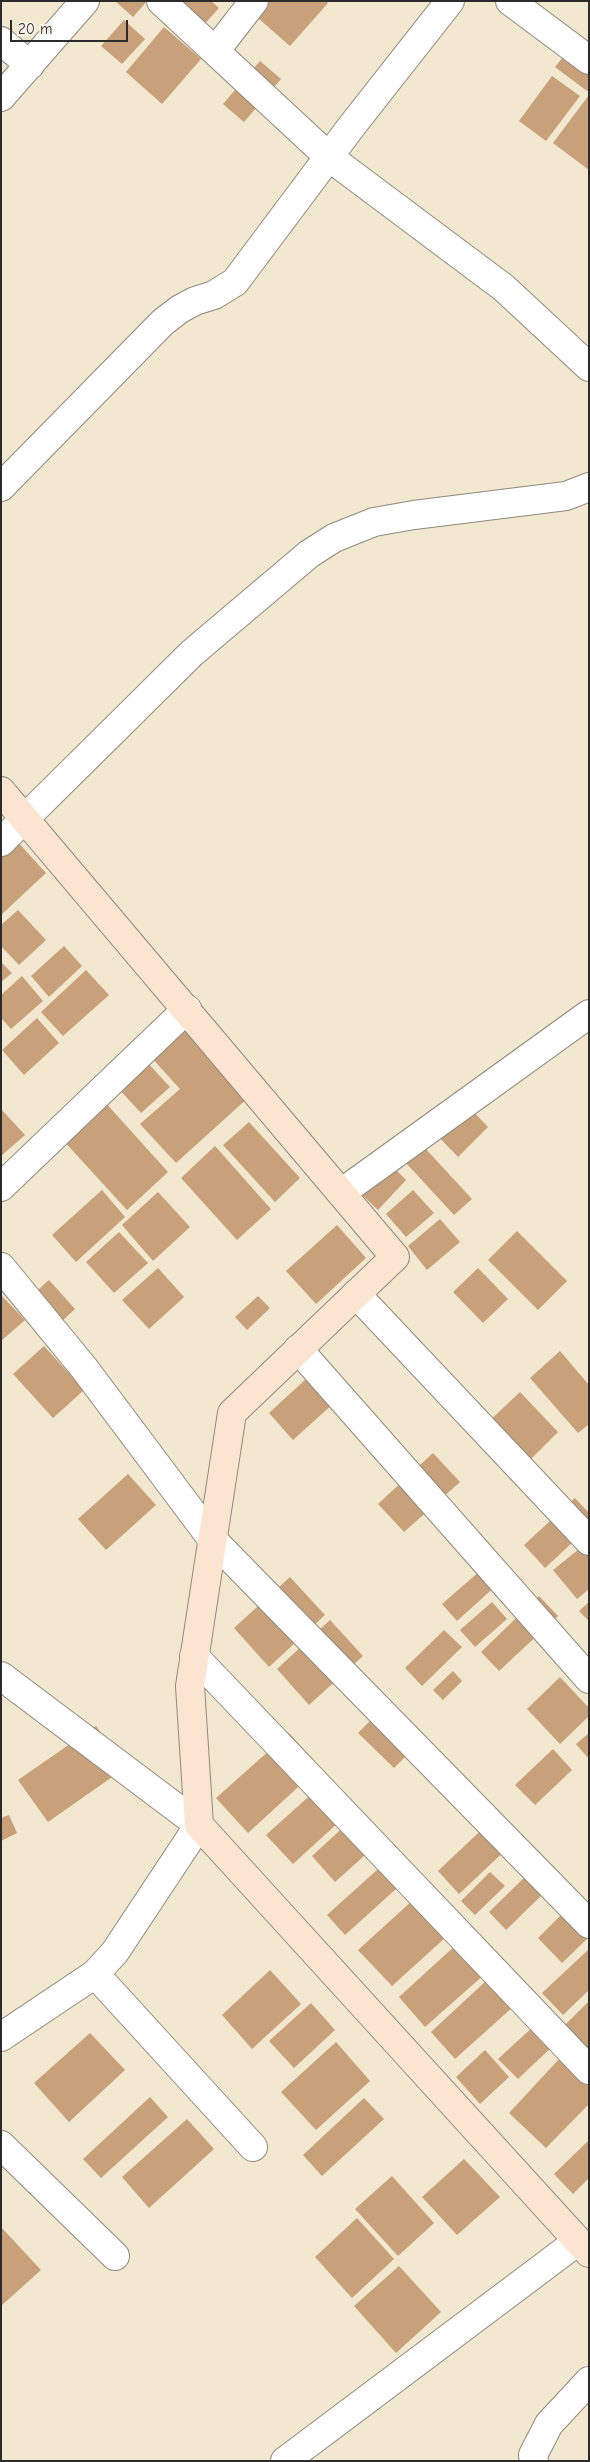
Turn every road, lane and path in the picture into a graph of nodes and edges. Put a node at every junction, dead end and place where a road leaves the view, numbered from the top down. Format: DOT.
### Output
graph roads {
  1 [pos="85,1"];
  2 [pos="161,1"];
  3 [pos="254,1"];
  4 [pos="450,1"];
  5 [pos="510,1"];
  6 [pos="1,42"];
  7 [pos="216,50"];
  8 [pos="589,60"];
  9 [pos="30,65"];
  10 [pos="1,98"];
  11 [pos="329,157"];
  12 [pos="589,366"];
  13 [pos="1,487"];
  14 [pos="589,487"];
  15 [pos="1,791"];
  16 [pos="25,816"];
  17 [pos="1,842"];
  18 [pos="187,1009"];
  19 [pos="589,1014"];
  20 [pos="1,1187"];
  21 [pos="341,1193"];
  22 [pos="1,1267"];
  23 [pos="356,1294"];
  24 [pos="298,1349"];
  25 [pos="212,1539"];
  26 [pos="589,1541"];
  27 [pos="194,1656"];
  28 [pos="1,1676"];
  29 [pos="589,1679"];
  30 [pos="199,1825"];
  31 [pos="589,1924"];
  32 [pos="95,1974"];
  33 [pos="1,2037"];
  34 [pos="589,2070"];
  35 [pos="1,2145"];
  36 [pos="253,2147"];
  37 [pos="584,2247"];
  38 [pos="116,2256"];
  39 [pos="589,2381"];
  40 [pos="284,2461"];
  41 [pos="534,2461"];
  1 -- 9 [label="street"];
  2 -- 7 [label="street"];
  3 -- 7 [label="street"];
  4 -- 11 [label="street"];
  5 -- 8 [label="street"];
  6 -- 9 [label="street"];
  7 -- 11 [label="street"];
  9 -- 10 [label="street"];
  11 -- 12 [label="street"];
  11 -- 13 [label="street"];
  14 -- 16 [label="street"];
  15 -- 16 [label="street"];
  16 -- 17 [label="street"];
  16 -- 18 [label="street"];
  18 -- 20 [label="street"];
  18 -- 21 [label="street"];
  19 -- 21 [label="street"];
  21 -- 23 [label="street"];
  22 -- 25 [label="street"];
  23 -- 24 [label="street"];
  23 -- 26 [label="street"];
  24 -- 25 [label="street"];
  24 -- 29 [label="street"];
  25 -- 27 [label="street"];
  25 -- 31 [label="street"];
  27 -- 30 [label="street"];
  27 -- 34 [label="street"];
  28 -- 30 [label="street"];
  30 -- 32 [label="street"];
  30 -- 37 [label="street"];
  32 -- 33 [label="street"];
  32 -- 36 [label="street"];
  35 -- 38 [label="street"];
  37 -- 40 [label="street"];
  39 -- 41 [label="street"];
}
